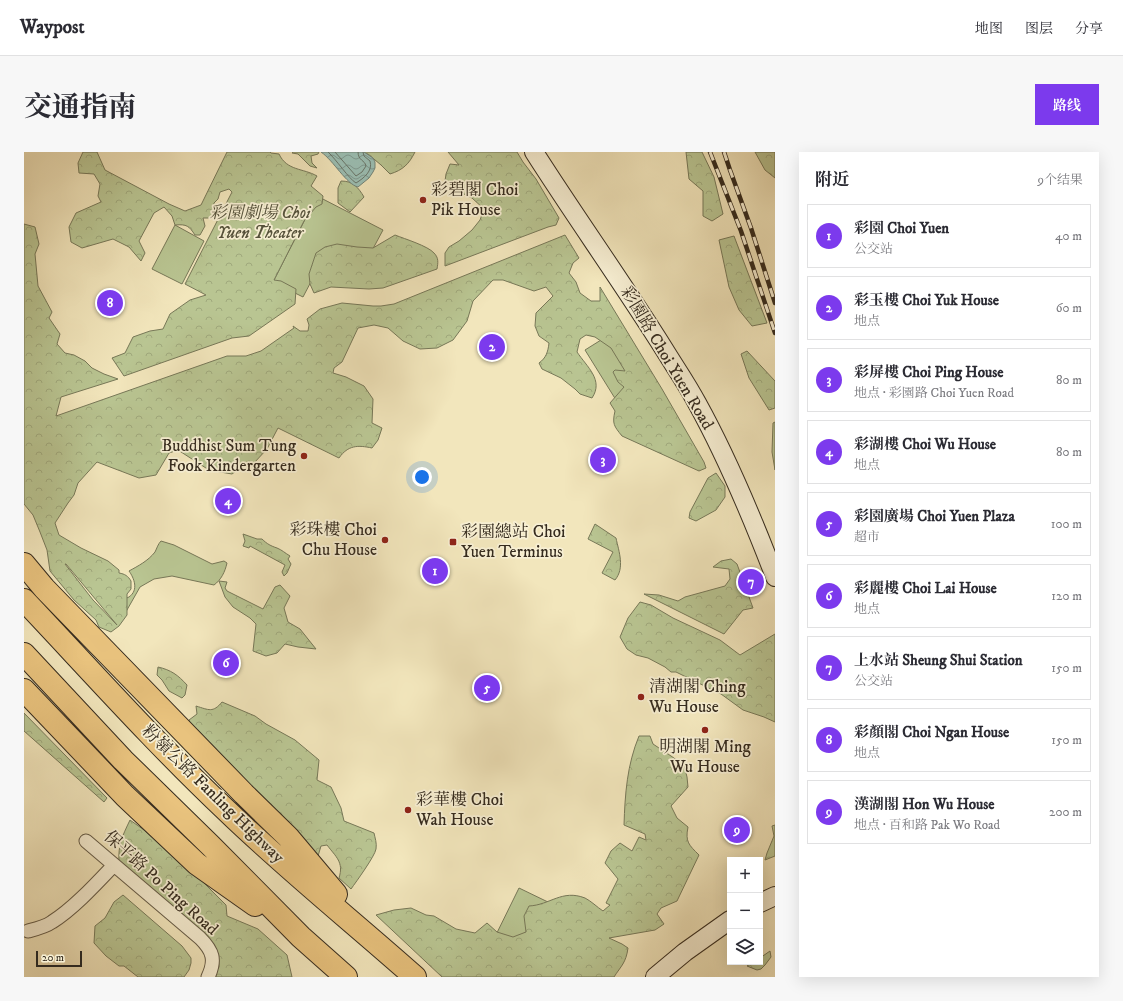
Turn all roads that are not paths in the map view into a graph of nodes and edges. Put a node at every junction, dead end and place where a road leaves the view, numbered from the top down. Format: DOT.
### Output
graph roads {
  1 [pos="534,152"];
  2 [pos="24,564"];
  3 [pos="775,577"];
  4 [pos="24,600"];
  5 [pos="27,657"];
  6 [pos="24,690"];
  7 [pos="86,841"];
  8 [pos="114,865"];
  9 [pos="775,896"];
  10 [pos="763,902"];
  11 [pos="727,922"];
  12 [pos="28,931"];
  13 [pos="369,936"];
  14 [pos="302,937"];
  15 [pos="208,977"];
  16 [pos="346,977"];
  17 [pos="415,977"];
  18 [pos="655,977"];
  1 -- 3 [label="main road, 彩園路 Choi Yuen Road"];
  2 -- 13 [label="highway"];
  4 -- 13 [label="highway, 粉嶺公路 Fanling Highway"];
  5 -- 14 [label="highway"];
  6 -- 14 [label="highway"];
  7 -- 8 [label="street, 保平路 Po Ping Road"];
  8 -- 12 [label="street"];
  8 -- 15 [label="street, 保平路 Po Ping Road"];
  9 -- 10 [label="main road"];
  11 -- 18 [label="main road"];
  13 -- 17 [label="highway, 粉嶺公路 Fanling Highway"];
  14 -- 16 [label="highway"];
}
